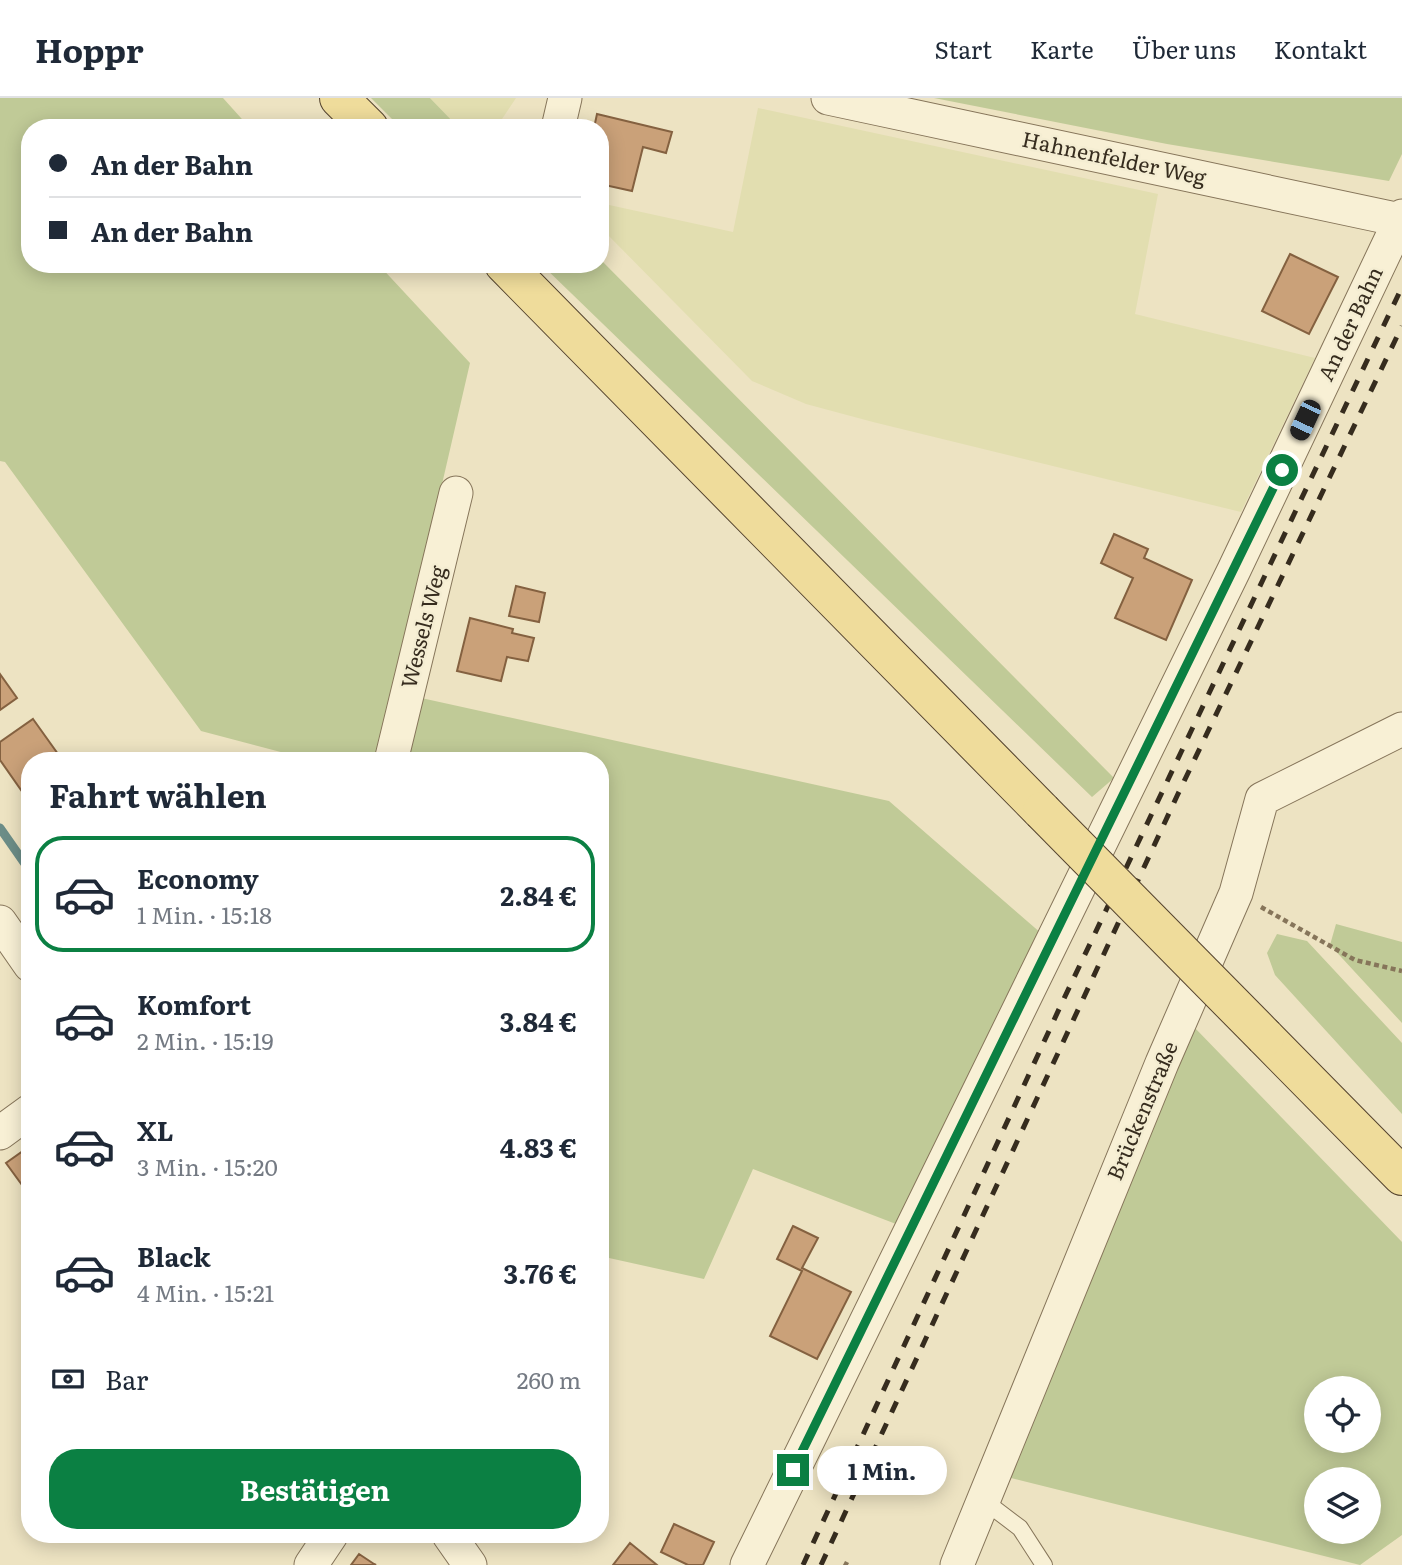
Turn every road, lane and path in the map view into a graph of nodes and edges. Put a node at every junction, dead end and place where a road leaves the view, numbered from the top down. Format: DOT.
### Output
graph roads {
  1 [pos="339,98"];
  2 [pos="565,98"];
  3 [pos="828,98"];
  4 [pos="360,119"];
  5 [pos="560,119"];
  6 [pos="1401,218"];
  7 [pos="513,273"];
  8 [pos="456,493"];
  9 [pos="1402,729"];
  10 [pos="393,752"];
  11 [pos="1237,893"];
  12 [pos="0,922"];
  13 [pos="21,952"];
  14 [pos="1402,971"];
  15 [pos="21,1118"];
  16 [pos="0,1133"];
  17 [pos="1402,1176"];
  18 [pos="983,1500"];
  19 [pos="326,1543"];
  20 [pos="455,1543"];
  21 [pos="311,1565"];
  22 [pos="470,1565"];
  23 [pos="747,1565"];
  24 [pos="957,1565"];
  25 [pos="1044,1565"];
  1 -- 4 [label="main road"];
  2 -- 5 [label="street"];
  3 -- 6 [label="street, Hahnenfelder Weg"];
  6 -- 23 [label="street, An der Bahn"];
  7 -- 17 [label="main road, bridge"];
  8 -- 10 [label="street, Wessels Weg"];
  9 -- 11 [label="street, Brückenstraße"];
  11 -- 14 [label="path"];
  11 -- 18 [label="street, Brückenstraße"];
  12 -- 13 [label="street"];
  15 -- 16 [label="street"];
  18 -- 24 [label="street, Brückenstraße"];
  18 -- 25 [label="lane"];
  19 -- 21 [label="street"];
  20 -- 22 [label="street"];
}
